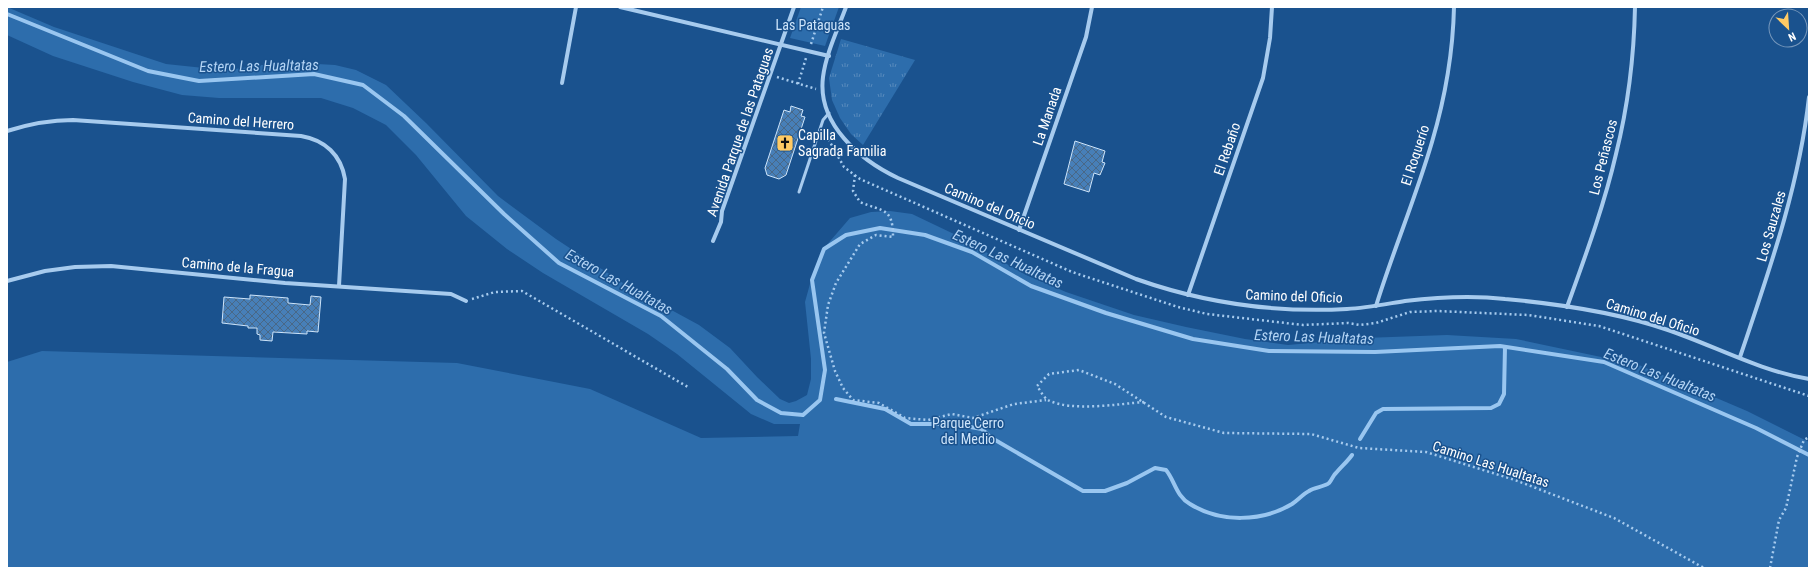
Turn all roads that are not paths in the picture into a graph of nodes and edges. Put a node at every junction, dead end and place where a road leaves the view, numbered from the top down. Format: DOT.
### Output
graph roads {
  1 [pos="576,7"];
  2 [pos="620,7"];
  3 [pos="794,7"];
  4 [pos="846,7"];
  5 [pos="1092,7"];
  6 [pos="1272,7"];
  7 [pos="1454,7"];
  8 [pos="1635,7"];
  9 [pos="781,45"];
  10 [pos="828,56"];
  11 [pos="562,83"];
  12 [pos="1809,96"];
  13 [pos="829,113"];
  14 [pos="7,131"];
  15 [pos="799,192"];
  16 [pos="1019,230"];
  17 [pos="713,241"];
  18 [pos="7,281"];
  19 [pos="339,286"];
  20 [pos="1188,295"];
  21 [pos="466,301"];
  22 [pos="1376,306"];
  23 [pos="1567,307"];
  24 [pos="1740,357"];
  25 [pos="1809,379"];
  1 -- 11 [label="street"];
  2 -- 9 [label="street"];
  3 -- 9 [label="street, Avenida Parque de las Pataguas"];
  4 -- 10 [label="street"];
  5 -- 16 [label="street, La Manada"];
  6 -- 20 [label="street, El Rebaño"];
  7 -- 22 [label="street, El Roquerío"];
  8 -- 23 [label="street, Los Peñascos"];
  9 -- 10 [label="street"];
  9 -- 17 [label="street, Avenida Parque de las Pataguas"];
  10 -- 13 [label="street, Camino del Oficio"];
  12 -- 24 [label="street, Los Sauzales"];
  13 -- 15 [label="lane"];
  13 -- 16 [label="street, Camino del Oficio"];
  14 -- 19 [label="street, Camino del Herrero"];
  16 -- 20 [label="street, Camino del Oficio"];
  18 -- 19 [label="street, Camino de la Fragua"];
  19 -- 21 [label="street, Camino de la Fragua"];
  20 -- 22 [label="street, Camino del Oficio"];
  22 -- 23 [label="street, Camino del Oficio"];
  23 -- 24 [label="street, Camino del Oficio"];
  24 -- 25 [label="street, Camino del Oficio"];
}
